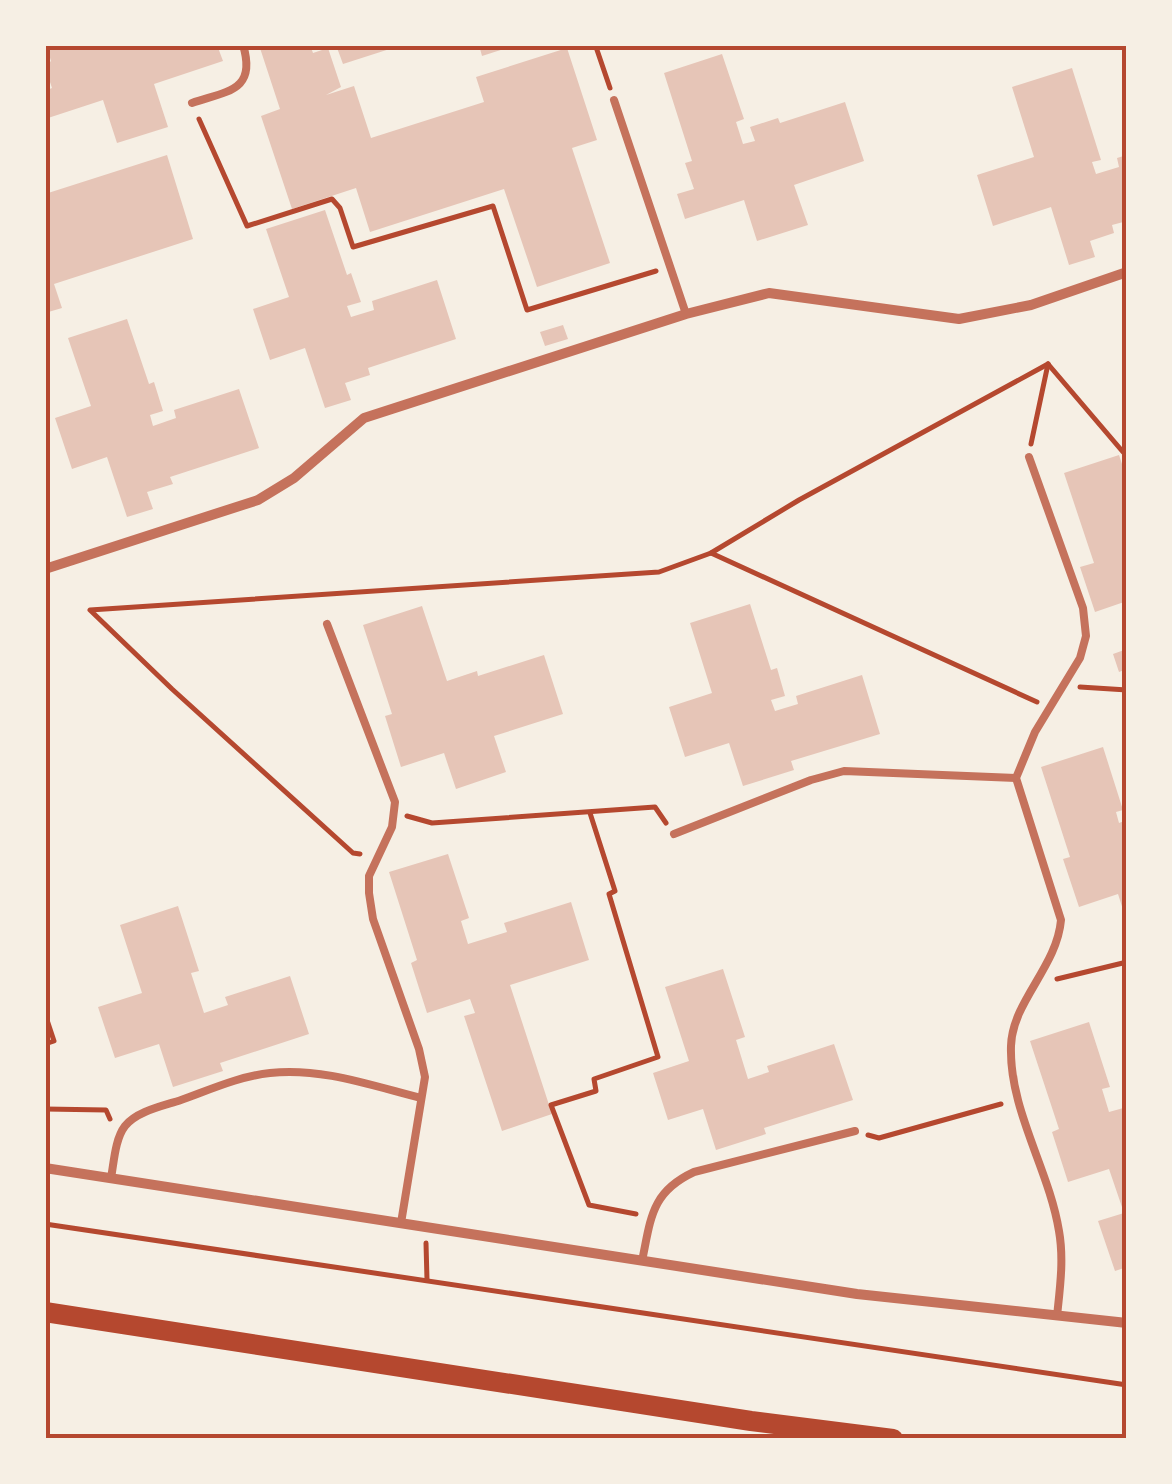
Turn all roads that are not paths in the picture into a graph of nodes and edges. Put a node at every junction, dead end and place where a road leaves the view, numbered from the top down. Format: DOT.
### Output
graph roads {
  1 [pos="243,45"];
  2 [pos="614,100"];
  3 [pos="192,103"];
  4 [pos="1127,272"];
  5 [pos="686,314"];
  6 [pos="1029,457"];
  7 [pos="45,569"];
  8 [pos="328,624"];
  9 [pos="1016,778"];
  10 [pos="674,834"];
  11 [pos="422,1098"];
  12 [pos="855,1132"];
  13 [pos="45,1168"];
  14 [pos="111,1178"];
  15 [pos="402,1223"];
  16 [pos="642,1260"];
  17 [pos="45,1312"];
  18 [pos="1057,1316"];
  19 [pos="1127,1324"];
  20 [pos="894,1439"];
  1 -- 3 [label="lane"];
  2 -- 5 [label="lane"];
  4 -- 5 [label="street"];
  5 -- 7 [label="street"];
  6 -- 9 [label="lane"];
  8 -- 11 [label="lane"];
  9 -- 10 [label="lane"];
  9 -- 18 [label="lane"];
  11 -- 14 [label="lane"];
  11 -- 15 [label="lane"];
  12 -- 16 [label="lane"];
  13 -- 14 [label="street"];
  14 -- 15 [label="street"];
  15 -- 16 [label="street"];
  16 -- 18 [label="street"];
  17 -- 20 [label="main road"];
  18 -- 19 [label="street"];
}
